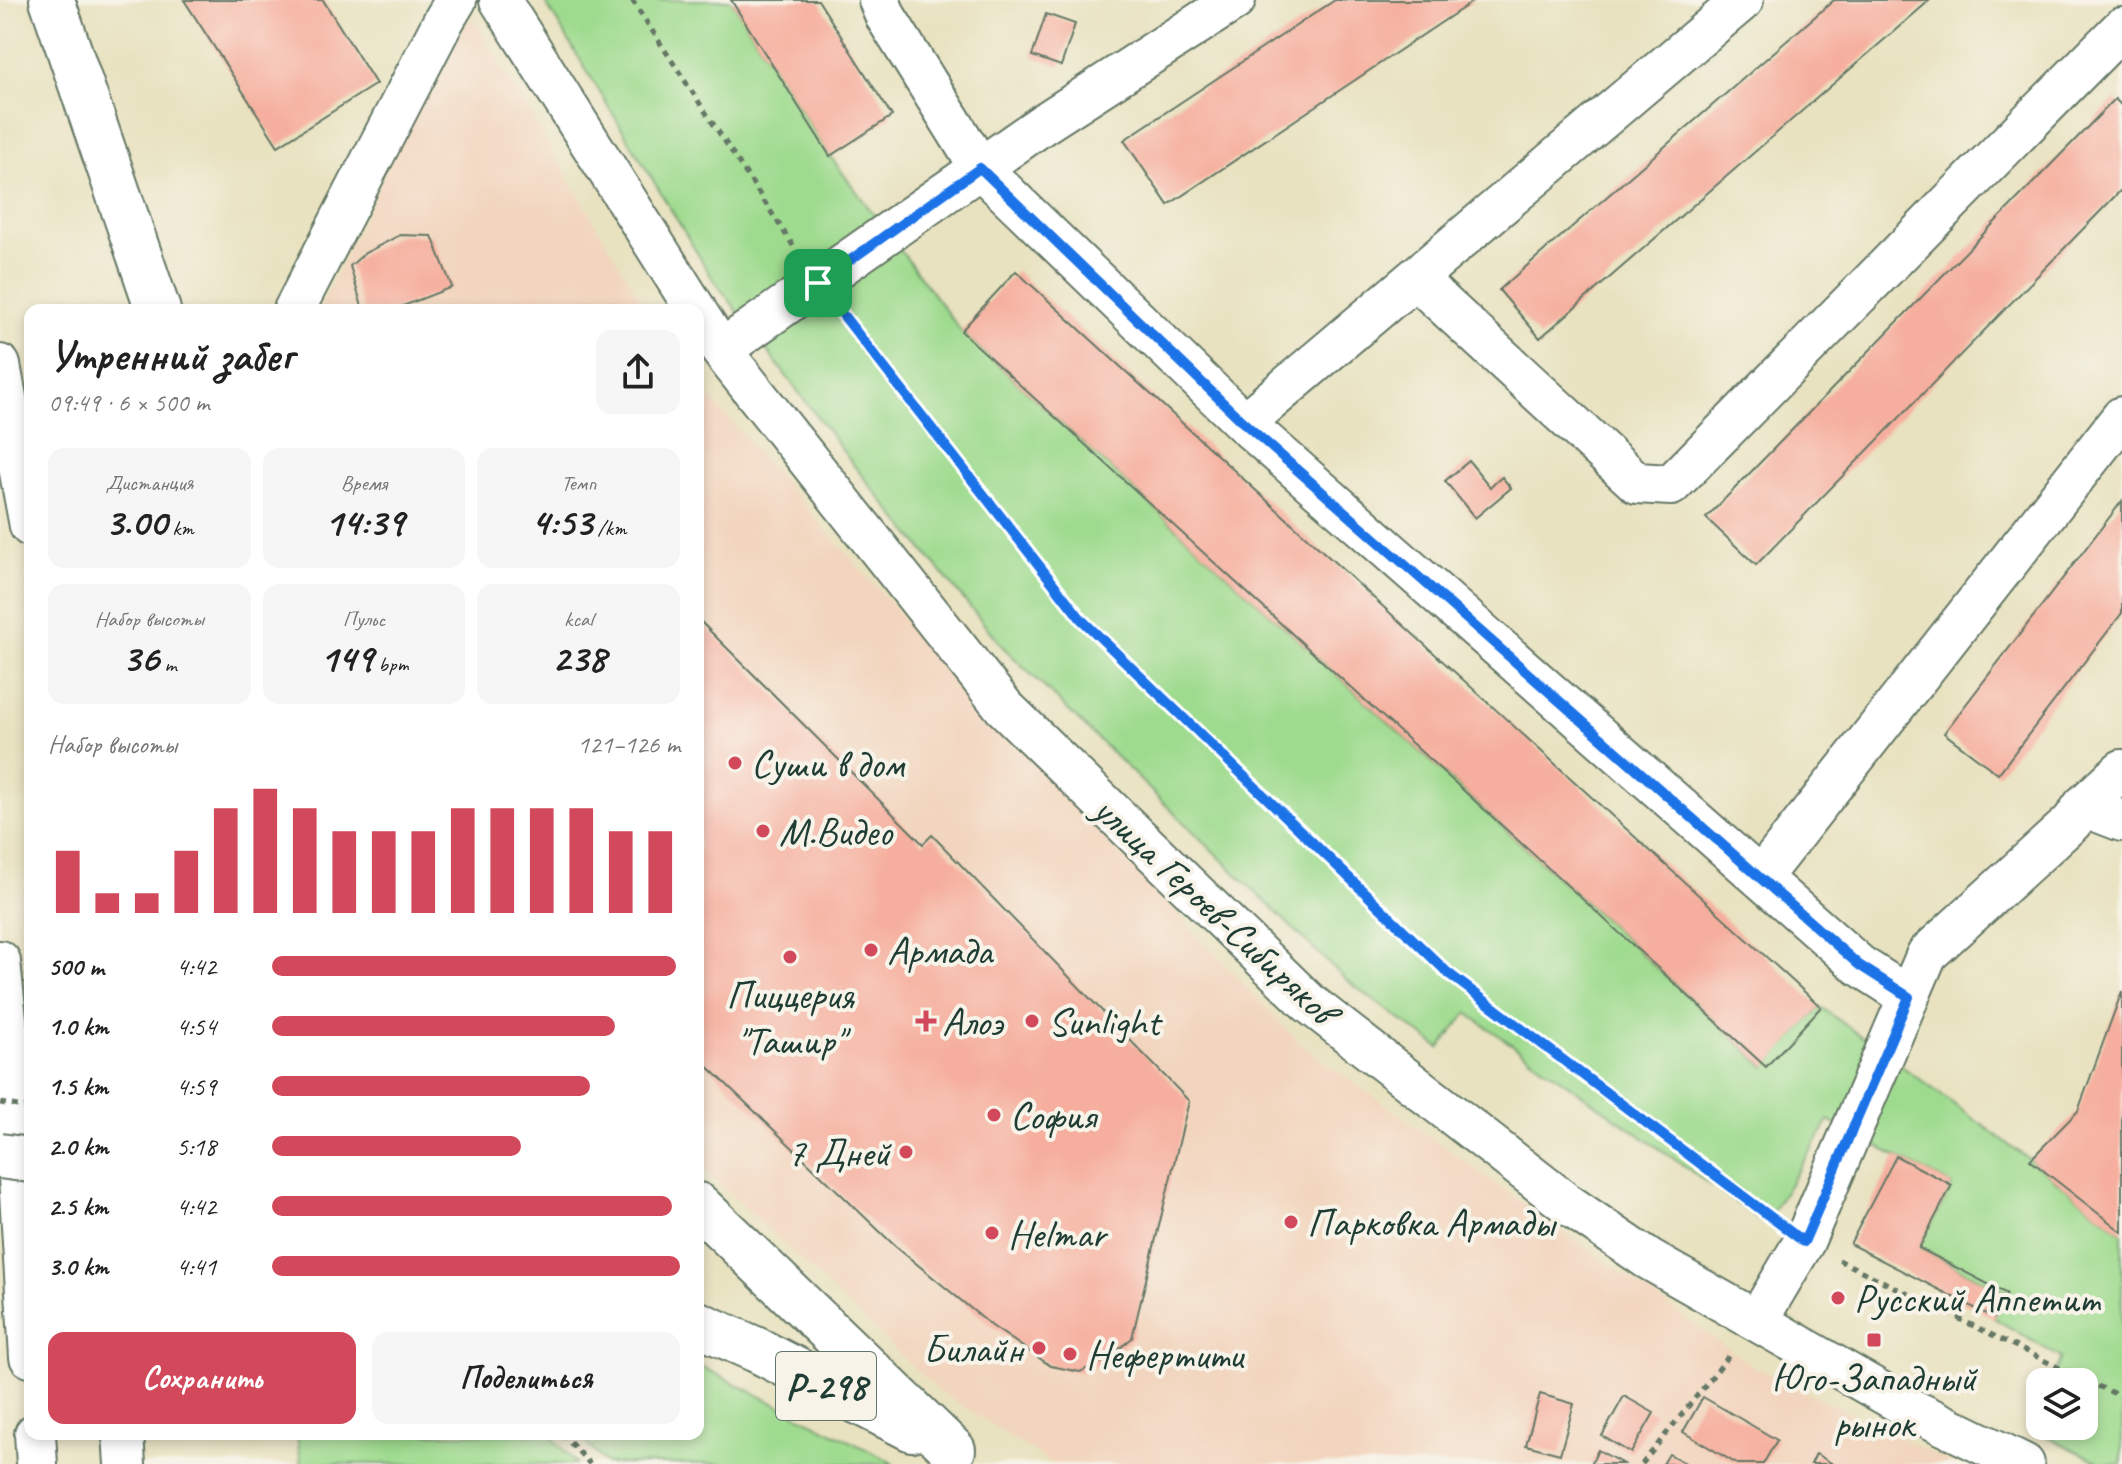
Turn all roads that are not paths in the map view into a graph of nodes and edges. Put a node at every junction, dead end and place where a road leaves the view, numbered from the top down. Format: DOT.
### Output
graph roads {
  1 [pos="52,0"];
  2 [pos="456,0"];
  3 [pos="500,0"];
  4 [pos="879,0"];
  5 [pos="1235,0"];
  6 [pos="1743,0"];
  7 [pos="2122,28"];
  8 [pos="980,168"];
  9 [pos="1415,278"];
  10 [pos="156,304"];
  11 [pos="297,304"];
  12 [pos="692,304"];
  13 [pos="704,323"];
  14 [pos="721,350"];
  15 [pos="0,365"];
  16 [pos="2122,417"];
  17 [pos="1244,423"];
  18 [pos="24,494"];
  19 [pos="2122,770"];
  20 [pos="2083,806"];
  21 [pos="2122,821"];
  22 [pos="1760,878"];
  23 [pos="0,961"];
  24 [pos="1909,997"];
  25 [pos="0,1156"];
  26 [pos="24,1159"];
  27 [pos="704,1211"];
  28 [pos="24,1259"];
  29 [pos="1757,1321"];
  30 [pos="704,1327"];
  31 [pos="35,1440"];
  32 [pos="123,1440"];
  33 [pos="963,1457"];
  34 [pos="37,1464"];
  35 [pos="125,1464"];
  36 [pos="2024,1464"];
  1 -- 10 [label="highway"];
  2 -- 11 [label="street"];
  3 -- 12 [label="street, улица Героев-Сибиряков"];
  4 -- 8 [label="street"];
  5 -- 8 [label="street"];
  6 -- 9 [label="street"];
  7 -- 9 [label="street"];
  8 -- 14 [label="street"];
  8 -- 17 [label="street"];
  9 -- 17 [label="street"];
  13 -- 14 [label="street, улица Героев-Сибиряков"];
  14 -- 29 [label="street, улица Героев-Сибиряков"];
  15 -- 18 [label="street"];
  16 -- 22 [label="street"];
  17 -- 22 [label="street"];
  19 -- 20 [label="street"];
  20 -- 21 [label="street"];
  20 -- 24 [label="street"];
  22 -- 24 [label="street"];
  23 -- 28 [label="street"];
  24 -- 29 [label="street"];
  25 -- 26 [label="highway, bridge"];
  27 -- 33 [label="highway"];
  29 -- 36 [label="street, улица Героев-Сибиряков"];
  30 -- 33 [label="highway, Р-298"];
  31 -- 34 [label="street"];
  32 -- 35 [label="street"];
}
